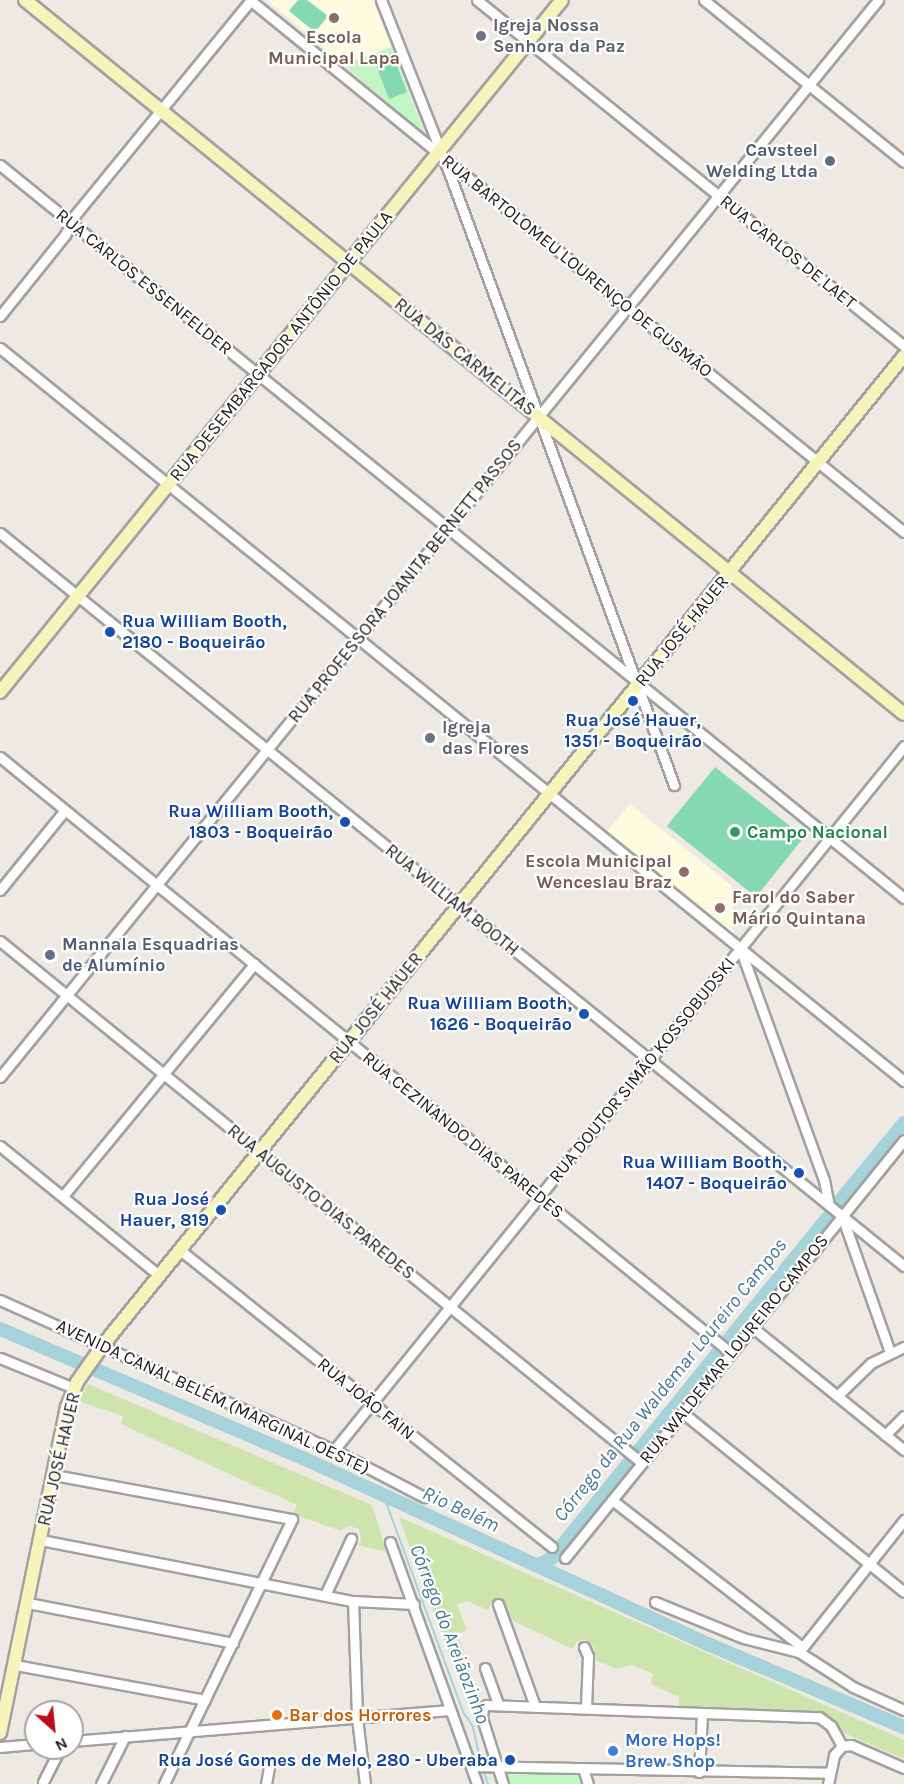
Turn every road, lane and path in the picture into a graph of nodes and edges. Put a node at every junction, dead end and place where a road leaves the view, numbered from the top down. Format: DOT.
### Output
graph roads {
  1 [pos="25,0"];
  2 [pos="250,0"];
  3 [pos="381,0"];
  4 [pos="477,0"];
  5 [pos="562,0"];
  6 [pos="704,0"];
  7 [pos="878,0"];
  8 [pos="529,42"];
  9 [pos="809,85"];
  10 [pos="161,110"];
  11 [pos="438,153"];
  12 [pos="904,162"];
  13 [pos="0,165"];
  14 [pos="718,196"];
  15 [pos="71,223"];
  16 [pos="349,263"];
  17 [pos="628,307"];
  18 [pos="0,316"];
  19 [pos="904,346"];
  20 [pos="0,348"];
  21 [pos="904,356"];
  22 [pos="258,374"];
  23 [pos="538,417"];
  24 [pos="818,462"];
  25 [pos="168,485"];
  26 [pos="447,528"];
  27 [pos="0,532"];
  28 [pos="904,532"];
  29 [pos="729,572"];
  30 [pos="78,596"];
  31 [pos="358,638"];
  32 [pos="639,684"];
  33 [pos="0,692"];
  34 [pos="904,714"];
  35 [pos="904,746"];
  36 [pos="267,750"];
  37 [pos="0,757"];
  38 [pos="674,785"];
  39 [pos="550,794"];
  40 [pos="65,810"];
  41 [pos="830,838"];
  42 [pos="157,885"];
  43 [pos="0,890"];
  44 [pos="904,898"];
  45 [pos="459,906"];
  46 [pos="0,941"];
  47 [pos="740,948"];
  48 [pos="254,964"];
  49 [pos="67,996"];
  50 [pos="349,1042"];
  51 [pos="650,1060"];
  52 [pos="163,1074"];
  53 [pos="0,1077"];
  54 [pos="904,1081"];
  55 [pos="904,1140"];
  56 [pos="0,1146"];
  57 [pos="260,1152"];
  58 [pos="63,1196"];
  59 [pos="539,1197"];
  60 [pos="829,1205"];
  61 [pos="842,1216"];
  62 [pos="180,1250"];
  63 [pos="904,1266"];
  64 [pos="160,1276"];
  65 [pos="0,1300"];
  66 [pos="450,1307"];
  67 [pos="753,1327"];
  68 [pos="904,1347"];
  69 [pos="101,1348"];
  70 [pos="729,1351"];
  71 [pos="890,1352"];
  72 [pos="0,1358"];
  73 [pos="76,1385"];
  74 [pos="837,1396"];
  75 [pos="372,1403"];
  76 [pos="683,1413"];
  77 [pos="904,1416"];
  78 [pos="885,1435"];
  79 [pos="334,1450"];
  80 [pos="904,1450"];
  81 [pos="639,1461"];
  82 [pos="54,1475"];
  83 [pos="424,1497"];
  84 [pos="612,1500"];
  85 [pos="904,1520"];
  86 [pos="351,1539"];
  87 [pos="41,1540"];
  88 [pos="390,1542"];
  89 [pos="552,1547"];
  90 [pos="565,1558"];
  91 [pos="869,1564"];
  92 [pos="260,1580"];
  93 [pos="904,1592"];
  94 [pos="326,1593"];
  95 [pos="353,1601"];
  96 [pos="655,1602"];
  97 [pos="28,1603"];
  98 [pos="414,1604"];
  99 [pos="498,1604"];
  100 [pos="774,1626"];
  101 [pos="759,1640"];
  102 [pos="233,1643"];
  103 [pos="584,1647"];
  104 [pos="801,1650"];
  105 [pos="15,1665"];
  106 [pos="485,1668"];
  107 [pos="205,1700"];
  108 [pos="498,1704"];
  109 [pos="535,1706"];
  110 [pos="586,1707"];
  111 [pos="450,1710"];
  112 [pos="904,1710"];
  113 [pos="702,1714"];
  114 [pos="357,1718"];
  115 [pos="190,1731"];
  116 [pos="0,1734"];
  117 [pos="125,1736"];
  118 [pos="84,1740"];
  119 [pos="24,1745"];
  120 [pos="0,1746"];
  121 [pos="842,1746"];
  122 [pos="54,1760"];
  123 [pos="496,1765"];
  124 [pos="471,1766"];
  125 [pos="269,1767"];
  126 [pos="583,1768"];
  127 [pos="904,1768"];
  128 [pos="699,1772"];
  129 [pos="742,1773"];
  130 [pos="829,1773"];
  131 [pos="43,1782"];
  132 [pos="101,1784"];
  133 [pos="164,1784"];
  134 [pos="266,1784"];
  135 [pos="365,1784"];
  136 [pos="477,1784"];
  137 [pos="502,1784"];
  138 [pos="588,1784"];
  139 [pos="741,1784"];
  140 [pos="828,1784"];
  1 -- 10 [label="main road, RUA DAS CARMELITAS"];
  2 -- 10 [label="street"];
  2 -- 11 [label="street, RUA BARTOLOMEU LOURENÇO DE GUSMÃO"];
  3 -- 11 [label="street"];
  4 -- 8 [label="street, RUA CARLOS DE LAET"];
  5 -- 8 [label="main road, RUA DESEMBARGADOR ANTÔNIO DE PAULA"];
  6 -- 9 [label="street"];
  7 -- 9 [label="street, RUA PROFESSORA JOANITA BERNETT PASSOS"];
  8 -- 11 [label="main road, RUA DESEMBARGADOR ANTÔNIO DE PAULA"];
  8 -- 14 [label="street, RUA CARLOS DE LAET"];
  9 -- 12 [label="street"];
  9 -- 14 [label="street, RUA PROFESSORA JOANITA BERNETT PASSOS"];
  10 -- 15 [label="street"];
  10 -- 16 [label="main road, RUA DAS CARMELITAS"];
  11 -- 16 [label="main road, RUA DESEMBARGADOR ANTÔNIO DE PAULA"];
  11 -- 17 [label="street, RUA BARTOLOMEU LOURENÇO DE GUSMÃO"];
  11 -- 23 [label="street"];
  13 -- 15 [label="street, RUA CARLOS ESSENFELDER"];
  14 -- 17 [label="street, RUA PROFESSORA JOANITA BERNETT PASSOS"];
  14 -- 19 [label="street, RUA CARLOS DE LAET"];
  15 -- 18 [label="street"];
  15 -- 22 [label="street, RUA CARLOS ESSENFELDER"];
  16 -- 22 [label="main road, RUA DESEMBARGADOR ANTÔNIO DE PAULA"];
  16 -- 23 [label="main road, RUA DAS CARMELITAS"];
  17 -- 23 [label="street, RUA PROFESSORA JOANITA BERNETT PASSOS"];
  17 -- 24 [label="street, RUA BARTOLOMEU LOURENÇO DE GUSMÃO"];
  20 -- 25 [label="street"];
  21 -- 24 [label="main road, RUA JOSÉ HAUER"];
  22 -- 25 [label="main road, RUA DESEMBARGADOR ANTÔNIO DE PAULA"];
  22 -- 26 [label="street, RUA CARLOS ESSENFELDER"];
  23 -- 26 [label="street, RUA PROFESSORA JOANITA BERNETT PASSOS"];
  23 -- 29 [label="main road, RUA DAS CARMELITAS"];
  23 -- 32 [label="street"];
  24 -- 28 [label="street, RUA BARTOLOMEU LOURENÇO DE GUSMÃO"];
  24 -- 29 [label="main road, RUA JOSÉ HAUER"];
  25 -- 30 [label="main road, RUA DESEMBARGADOR ANTÔNIO DE PAULA"];
  25 -- 31 [label="street"];
  26 -- 31 [label="street, RUA PROFESSORA JOANITA BERNETT PASSOS"];
  26 -- 32 [label="street, RUA CARLOS ESSENFELDER"];
  27 -- 30 [label="street, RUA WILLIAM BOOTH"];
  29 -- 32 [label="main road, RUA JOSÉ HAUER"];
  29 -- 34 [label="main road, RUA DAS CARMELITAS"];
  30 -- 33 [label="main road, RUA DESEMBARGADOR ANTÔNIO DE PAULA"];
  30 -- 36 [label="street, RUA WILLIAM BOOTH"];
  31 -- 36 [label="street, RUA PROFESSORA JOANITA BERNETT PASSOS"];
  31 -- 39 [label="street"];
  32 -- 38 [label="street"];
  32 -- 39 [label="main road, RUA JOSÉ HAUER"];
  32 -- 41 [label="street, RUA CARLOS ESSENFELDER"];
  35 -- 41 [label="street, RUA DOUTOR SIMÃO KOSSOBUDSKI"];
  36 -- 42 [label="street, RUA PROFESSORA JOANITA BERNETT PASSOS"];
  36 -- 45 [label="street, RUA WILLIAM BOOTH"];
  37 -- 40 [label="street, RUA CEZINANDO DIAS PAREDES"];
  39 -- 45 [label="main road, RUA JOSÉ HAUER"];
  39 -- 47 [label="street"];
  40 -- 42 [label="street, RUA CEZINANDO DIAS PAREDES"];
  40 -- 43 [label="street"];
  41 -- 44 [label="street, RUA CARLOS ESSENFELDER"];
  41 -- 47 [label="street, RUA DOUTOR SIMÃO KOSSOBUDSKI"];
  42 -- 48 [label="street, RUA CEZINANDO DIAS PAREDES"];
  42 -- 49 [label="street, RUA PROFESSORA JOANITA BERNETT PASSOS"];
  45 -- 50 [label="main road, RUA JOSÉ HAUER"];
  45 -- 51 [label="street, RUA WILLIAM BOOTH"];
  46 -- 49 [label="street, RUA AUGUSTO DIAS PAREDES"];
  47 -- 51 [label="street, RUA DOUTOR SIMÃO KOSSOBUDSKI"];
  47 -- 54 [label="street"];
  47 -- 60 [label="street"];
  48 -- 50 [label="street, RUA CEZINANDO DIAS PAREDES"];
  48 -- 52 [label="street"];
  49 -- 52 [label="street, RUA AUGUSTO DIAS PAREDES"];
  49 -- 53 [label="street, RUA PROFESSORA JOANITA BERNETT PASSOS"];
  50 -- 57 [label="main road, RUA JOSÉ HAUER"];
  50 -- 59 [label="street, RUA CEZINANDO DIAS PAREDES"];
  51 -- 59 [label="street, RUA DOUTOR SIMÃO KOSSOBUDSKI"];
  51 -- 60 [label="street, RUA WILLIAM BOOTH"];
  52 -- 57 [label="street, RUA AUGUSTO DIAS PAREDES"];
  52 -- 58 [label="street"];
  55 -- 61 [label="street, RUA WALDEMAR LOUREIRO CAMPOS"];
  56 -- 58 [label="street"];
  57 -- 62 [label="main road, RUA JOSÉ HAUER"];
  57 -- 66 [label="street, RUA AUGUSTO DIAS PAREDES"];
  58 -- 64 [label="street"];
  59 -- 66 [label="street, RUA DOUTOR SIMÃO KOSSOBUDSKI"];
  59 -- 70 [label="street, RUA CEZINANDO DIAS PAREDES"];
  60 -- 61 [label="street, RUA WILLIAM BOOTH"];
  61 -- 63 [label="street, RUA WILLIAM BOOTH"];
  61 -- 67 [label="street, RUA WALDEMAR LOUREIRO CAMPOS"];
  61 -- 71 [label="street"];
  62 -- 64 [label="main road, RUA JOSÉ HAUER"];
  62 -- 75 [label="street, RUA JOÃO FAIN"];
  64 -- 69 [label="main road, RUA JOSÉ HAUER"];
  65 -- 69 [label="street, AVENIDA CANAL BELÉM (MARGINAL OESTE)"];
  66 -- 75 [label="street, RUA DOUTOR SIMÃO KOSSOBUDSKI"];
  66 -- 81 [label="street, RUA AUGUSTO DIAS PAREDES"];
  67 -- 70 [label="street, RUA WALDEMAR LOUREIRO CAMPOS"];
  67 -- 74 [label="street"];
  68 -- 71 [label="street"];
  69 -- 73 [label="main road, RUA JOSÉ HAUER"];
  69 -- 79 [label="street, AVENIDA CANAL BELÉM (MARGINAL OESTE)"];
  70 -- 76 [label="street, RUA WALDEMAR LOUREIRO CAMPOS"];
  71 -- 74 [label="street"];
  72 -- 73 [label="street"];
  73 -- 82 [label="main road, RUA JOSÉ HAUER"];
  74 -- 78 [label="street"];
  75 -- 79 [label="street, RUA DOUTOR SIMÃO KOSSOBUDSKI"];
  75 -- 89 [label="street, RUA JOÃO FAIN"];
  76 -- 81 [label="street, RUA WALDEMAR LOUREIRO CAMPOS"];
  76 -- 91 [label="street"];
  77 -- 78 [label="street"];
  78 -- 80 [label="street"];
  79 -- 83 [label="street, AVENIDA CANAL BELÉM (MARGINAL OESTE)"];
  81 -- 84 [label="street, RUA WALDEMAR LOUREIRO CAMPOS"];
  82 -- 87 [label="main road, RUA JOSÉ HAUER"];
  82 -- 92 [label="street"];
  84 -- 90 [label="street, RUA WALDEMAR LOUREIRO CAMPOS"];
  84 -- 100 [label="street"];
  85 -- 91 [label="street"];
  86 -- 94 [label="street"];
  87 -- 92 [label="street"];
  87 -- 97 [label="main road, RUA JOSÉ HAUER"];
  88 -- 98 [label="street"];
  91 -- 93 [label="street"];
  91 -- 104 [label="street"];
  92 -- 94 [label="street"];
  92 -- 102 [label="street"];
  94 -- 95 [label="street"];
  95 -- 98 [label="street"];
  95 -- 114 [label="street"];
  96 -- 101 [label="street"];
  97 -- 102 [label="street"];
  97 -- 105 [label="main road, RUA JOSÉ HAUER"];
  98 -- 111 [label="street"];
  99 -- 109 [label="street"];
  100 -- 101 [label="street"];
  100 -- 104 [label="street"];
  101 -- 104 [label="street"];
  102 -- 107 [label="street"];
  103 -- 110 [label="street"];
  104 -- 112 [label="street"];
  105 -- 107 [label="street"];
  105 -- 116 [label="main road, RUA JOSÉ HAUER"];
  106 -- 108 [label="street"];
  107 -- 115 [label="street"];
  108 -- 109 [label="street"];
  108 -- 123 [label="street"];
  109 -- 110 [label="street"];
  110 -- 113 [label="street"];
  111 -- 114 [label="street"];
  111 -- 124 [label="street"];
  113 -- 121 [label="street"];
  113 -- 128 [label="street"];
  114 -- 115 [label="street"];
  114 -- 135 [label="street"];
  115 -- 117 [label="street"];
  115 -- 133 [label="street"];
  117 -- 118 [label="street"];
  117 -- 132 [label="street"];
  119 -- 120 [label="street"];
  121 -- 127 [label="street"];
  121 -- 130 [label="street"];
  122 -- 131 [label="street"];
  123 -- 124 [label="street"];
  123 -- 126 [label="street"];
  123 -- 137 [label="street"];
  124 -- 136 [label="street"];
  125 -- 134 [label="street"];
  126 -- 128 [label="street"];
  126 -- 138 [label="street"];
  128 -- 129 [label="street"];
  129 -- 130 [label="street"];
  129 -- 139 [label="street"];
  130 -- 140 [label="street"];
}
